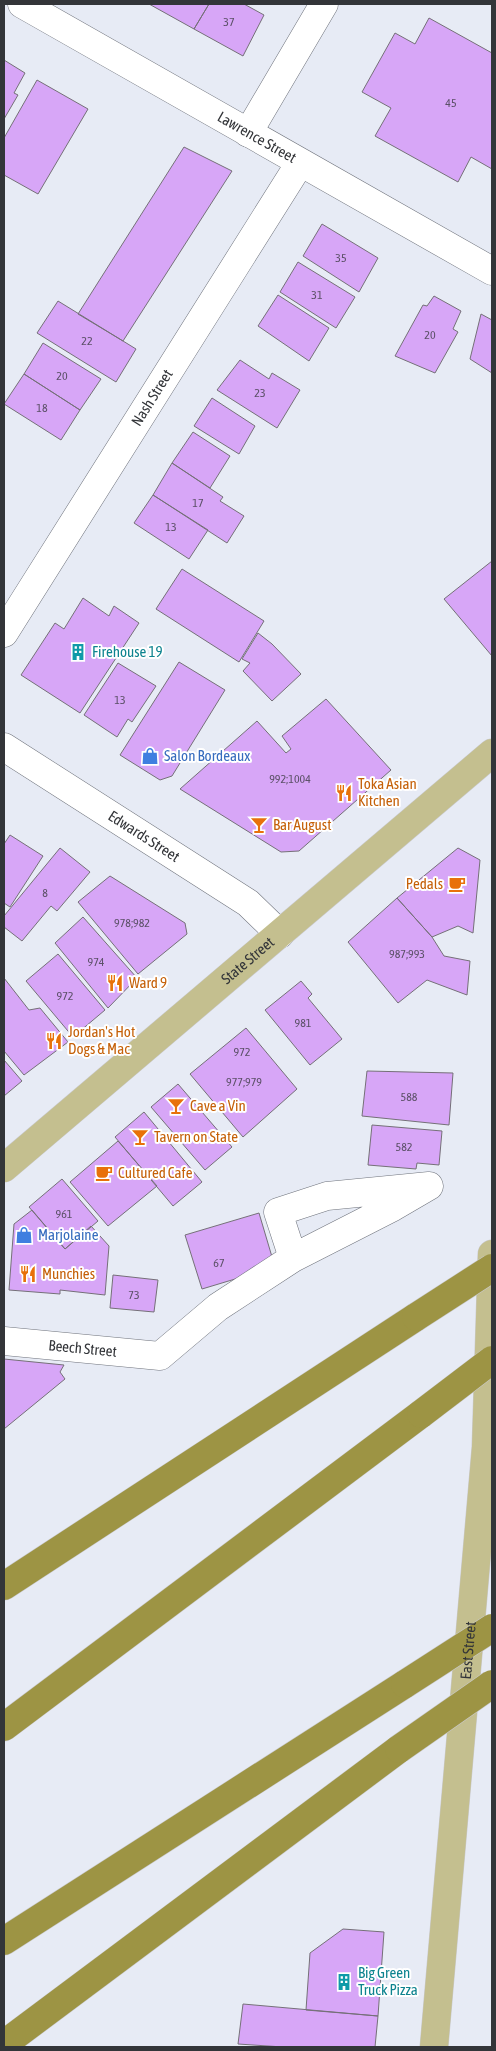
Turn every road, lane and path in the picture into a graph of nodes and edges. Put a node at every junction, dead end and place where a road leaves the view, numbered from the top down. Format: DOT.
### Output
graph roads {
  1 [pos="22,4"];
  2 [pos="324,4"];
  3 [pos="248,133"];
  4 [pos="300,163"];
  5 [pos="492,271"];
  6 [pos="4,633"];
  7 [pos="4,746"];
  8 [pos="492,753"];
  9 [pos="280,934"];
  10 [pos="4,1168"];
  11 [pos="492,1254"];
  12 [pos="293,1258"];
  13 [pos="492,1268"];
  14 [pos="4,1341"];
  15 [pos="492,1360"];
  16 [pos="4,1586"];
  17 [pos="492,1628"];
  18 [pos="492,1684"];
  19 [pos="4,1727"];
  20 [pos="4,1942"];
  21 [pos="4,2044"];
  22 [pos="434,2047"];
  1 -- 3 [label="street, Lawrence Street"];
  2 -- 3 [label="street"];
  3 -- 4 [label="street, Lawrence Street"];
  4 -- 5 [label="street, Lawrence Street"];
  4 -- 6 [label="street, Nash Street"];
  7 -- 9 [label="street, Edwards Street"];
  8 -- 9 [label="main road, State Street"];
  9 -- 10 [label="main road, State Street"];
  11 -- 22 [label="main road, East Street"];
  12 -- 12 [label="street"];
  12 -- 14 [label="street, Beech Street"];
  13 -- 16 [label="highway, bridge"];
  15 -- 19 [label="highway, bridge"];
  17 -- 20 [label="highway, bridge"];
  18 -- 21 [label="highway, bridge"];
}
